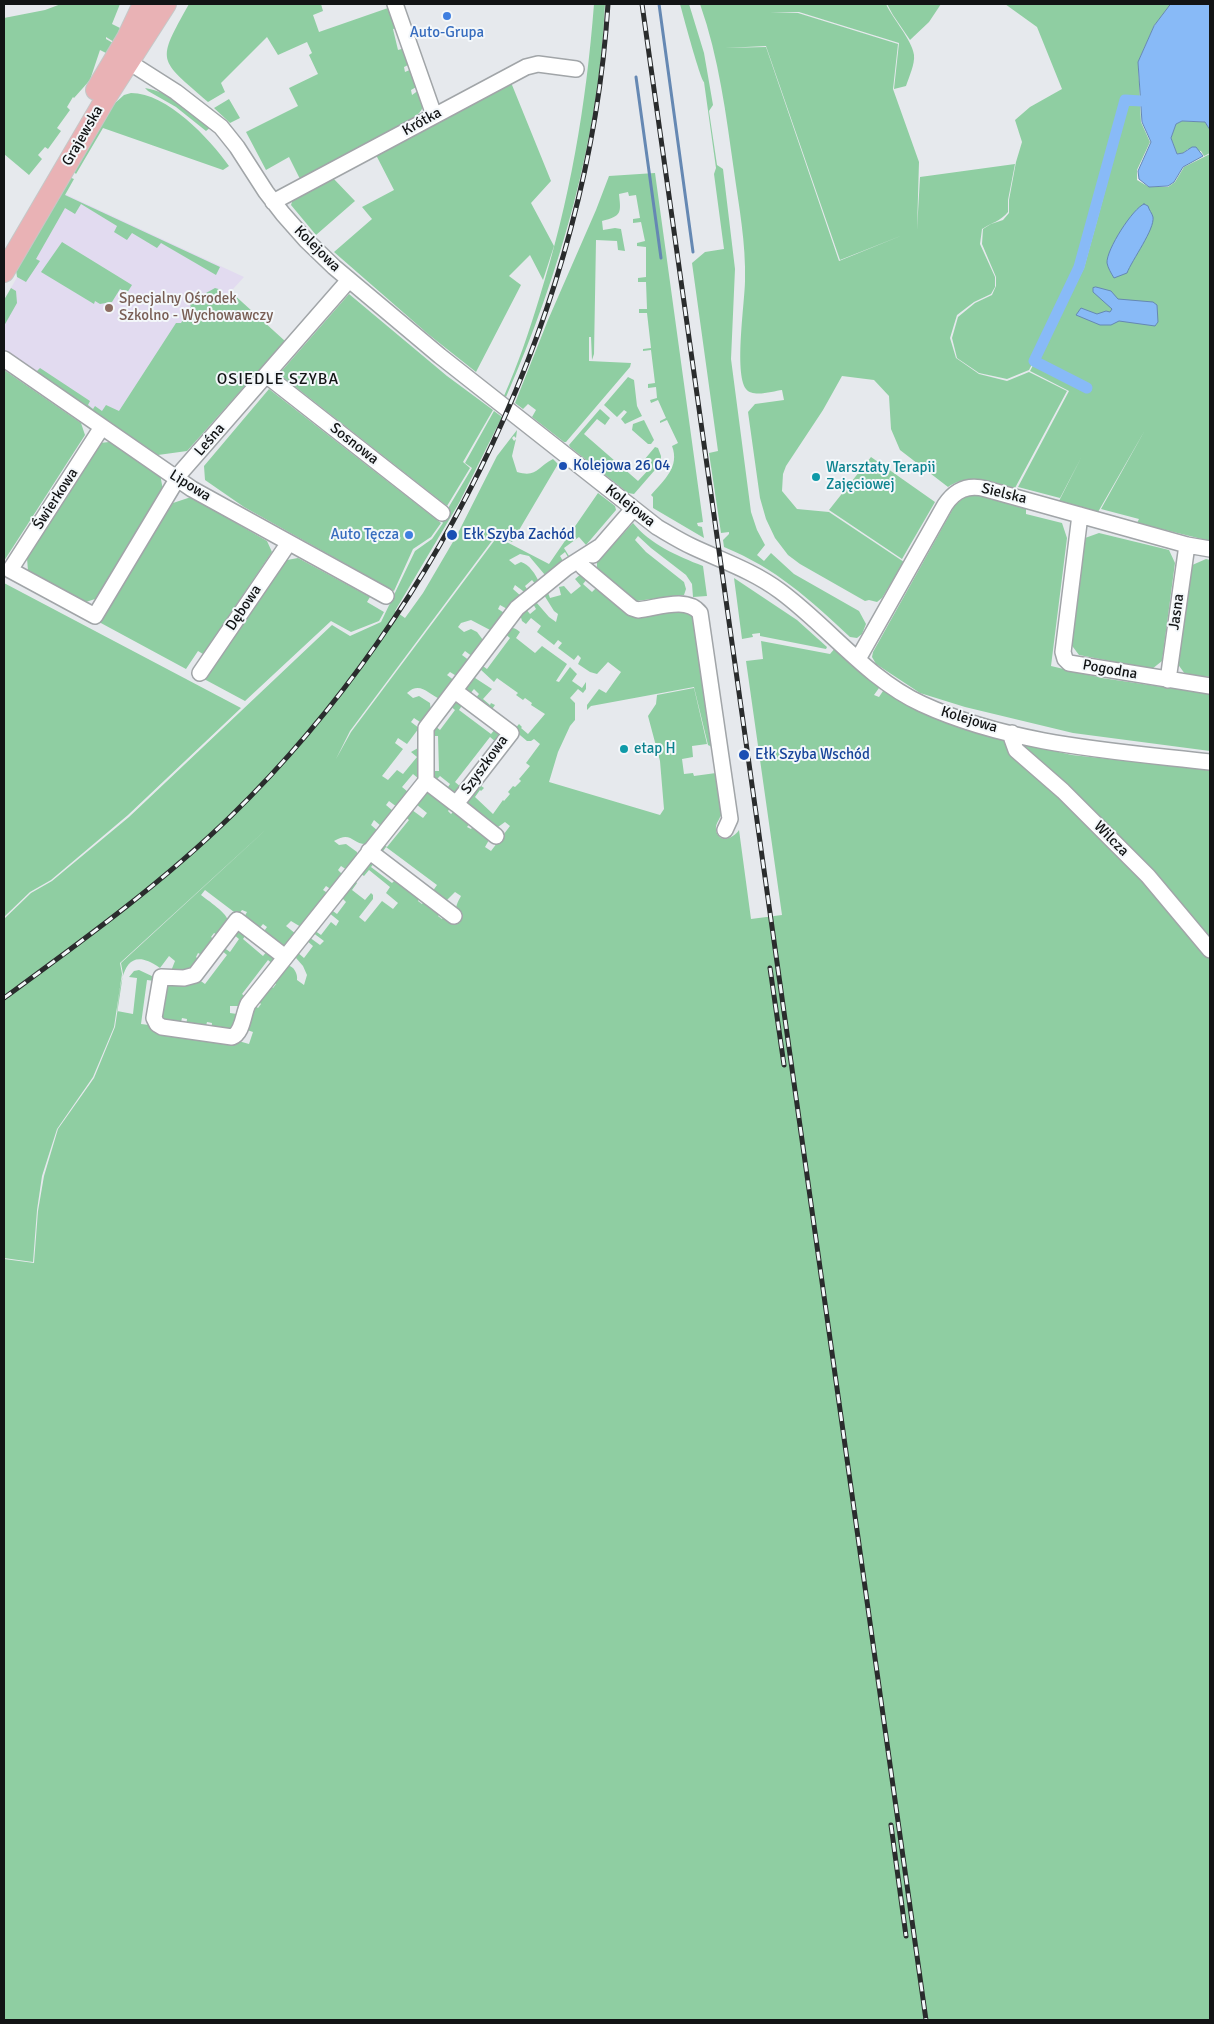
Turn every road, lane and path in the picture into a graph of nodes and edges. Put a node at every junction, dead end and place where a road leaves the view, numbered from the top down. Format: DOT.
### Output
graph roads {
  1 [pos="143,4"];
  2 [pos="166,4"];
  3 [pos="396,4"];
  4 [pos="123,58"];
  5 [pos="576,69"];
  6 [pos="434,115"];
  7 [pos="273,202"];
  8 [pos="4,247"];
  9 [pos="4,272"];
  10 [pos="349,280"];
  11 [pos="4,359"];
  12 [pos="266,375"];
  13 [pos="102,427"];
  14 [pos="178,479"];
  15 [pos="633,509"];
  16 [pos="442,512"];
  17 [pos="1080,515"];
  18 [pos="288,544"];
  19 [pos="1187,545"];
  20 [pos="599,547"];
  21 [pos="1210,549"];
  22 [pos="584,567"];
  23 [pos="546,586"];
  24 [pos="386,596"];
  25 [pos="95,616"];
  26 [pos="858,659"];
  27 [pos="200,673"];
  28 [pos="1168,680"];
  29 [pos="1210,686"];
  30 [pos="454,690"];
  31 [pos="1012,733"];
  32 [pos="1210,762"];
  33 [pos="426,781"];
  34 [pos="456,804"];
  35 [pos="725,830"];
  36 [pos="496,836"];
  37 [pos="369,851"];
  38 [pos="454,916"];
  39 [pos="1210,950"];
  40 [pos="285,957"];
  1 -- 4 [label="main road, Grajewska"];
  2 -- 4 [label="main road, Grajewska"];
  3 -- 6 [label="street"];
  4 -- 7 [label="street, Kolejowa"];
  4 -- 8 [label="main road, Grajewska"];
  4 -- 9 [label="main road, Grajewska"];
  5 -- 6 [label="street, Krótka"];
  6 -- 7 [label="street, Krótka"];
  7 -- 10 [label="street, Kolejowa"];
  10 -- 12 [label="street, Leśna"];
  10 -- 15 [label="street, Kolejowa"];
  11 -- 13 [label="street, Lipowa"];
  12 -- 14 [label="street, Leśna"];
  12 -- 16 [label="street, Sosnowa"];
  13 -- 14 [label="street, Lipowa"];
  13 -- 25 [label="street, Świerkowa"];
  14 -- 18 [label="street, Lipowa"];
  14 -- 25 [label="street, Leśna"];
  15 -- 20 [label="street"];
  15 -- 26 [label="street, Kolejowa"];
  17 -- 19 [label="street, Sielska"];
  17 -- 26 [label="street, Sielska"];
  17 -- 28 [label="street, Pogodna"];
  18 -- 24 [label="street, Lipowa"];
  18 -- 27 [label="street, Dębowa"];
  19 -- 21 [label="street, Sielska"];
  19 -- 28 [label="street, Jasna"];
  20 -- 22 [label="street"];
  20 -- 23 [label="street"];
  22 -- 23 [label="street"];
  22 -- 35 [label="street"];
  23 -- 30 [label="street"];
  26 -- 31 [label="street, Kolejowa"];
  28 -- 29 [label="street, Pogodna"];
  30 -- 33 [label="street"];
  30 -- 34 [label="street, Szyszkowa"];
  31 -- 32 [label="street, Kolejowa"];
  31 -- 39 [label="street, Wilcza"];
  33 -- 34 [label="street, Szyszkowa"];
  33 -- 37 [label="street"];
  34 -- 36 [label="street, Szyszkowa"];
  37 -- 38 [label="street"];
  37 -- 40 [label="street"];
  40 -- 40 [label="street"];
}
